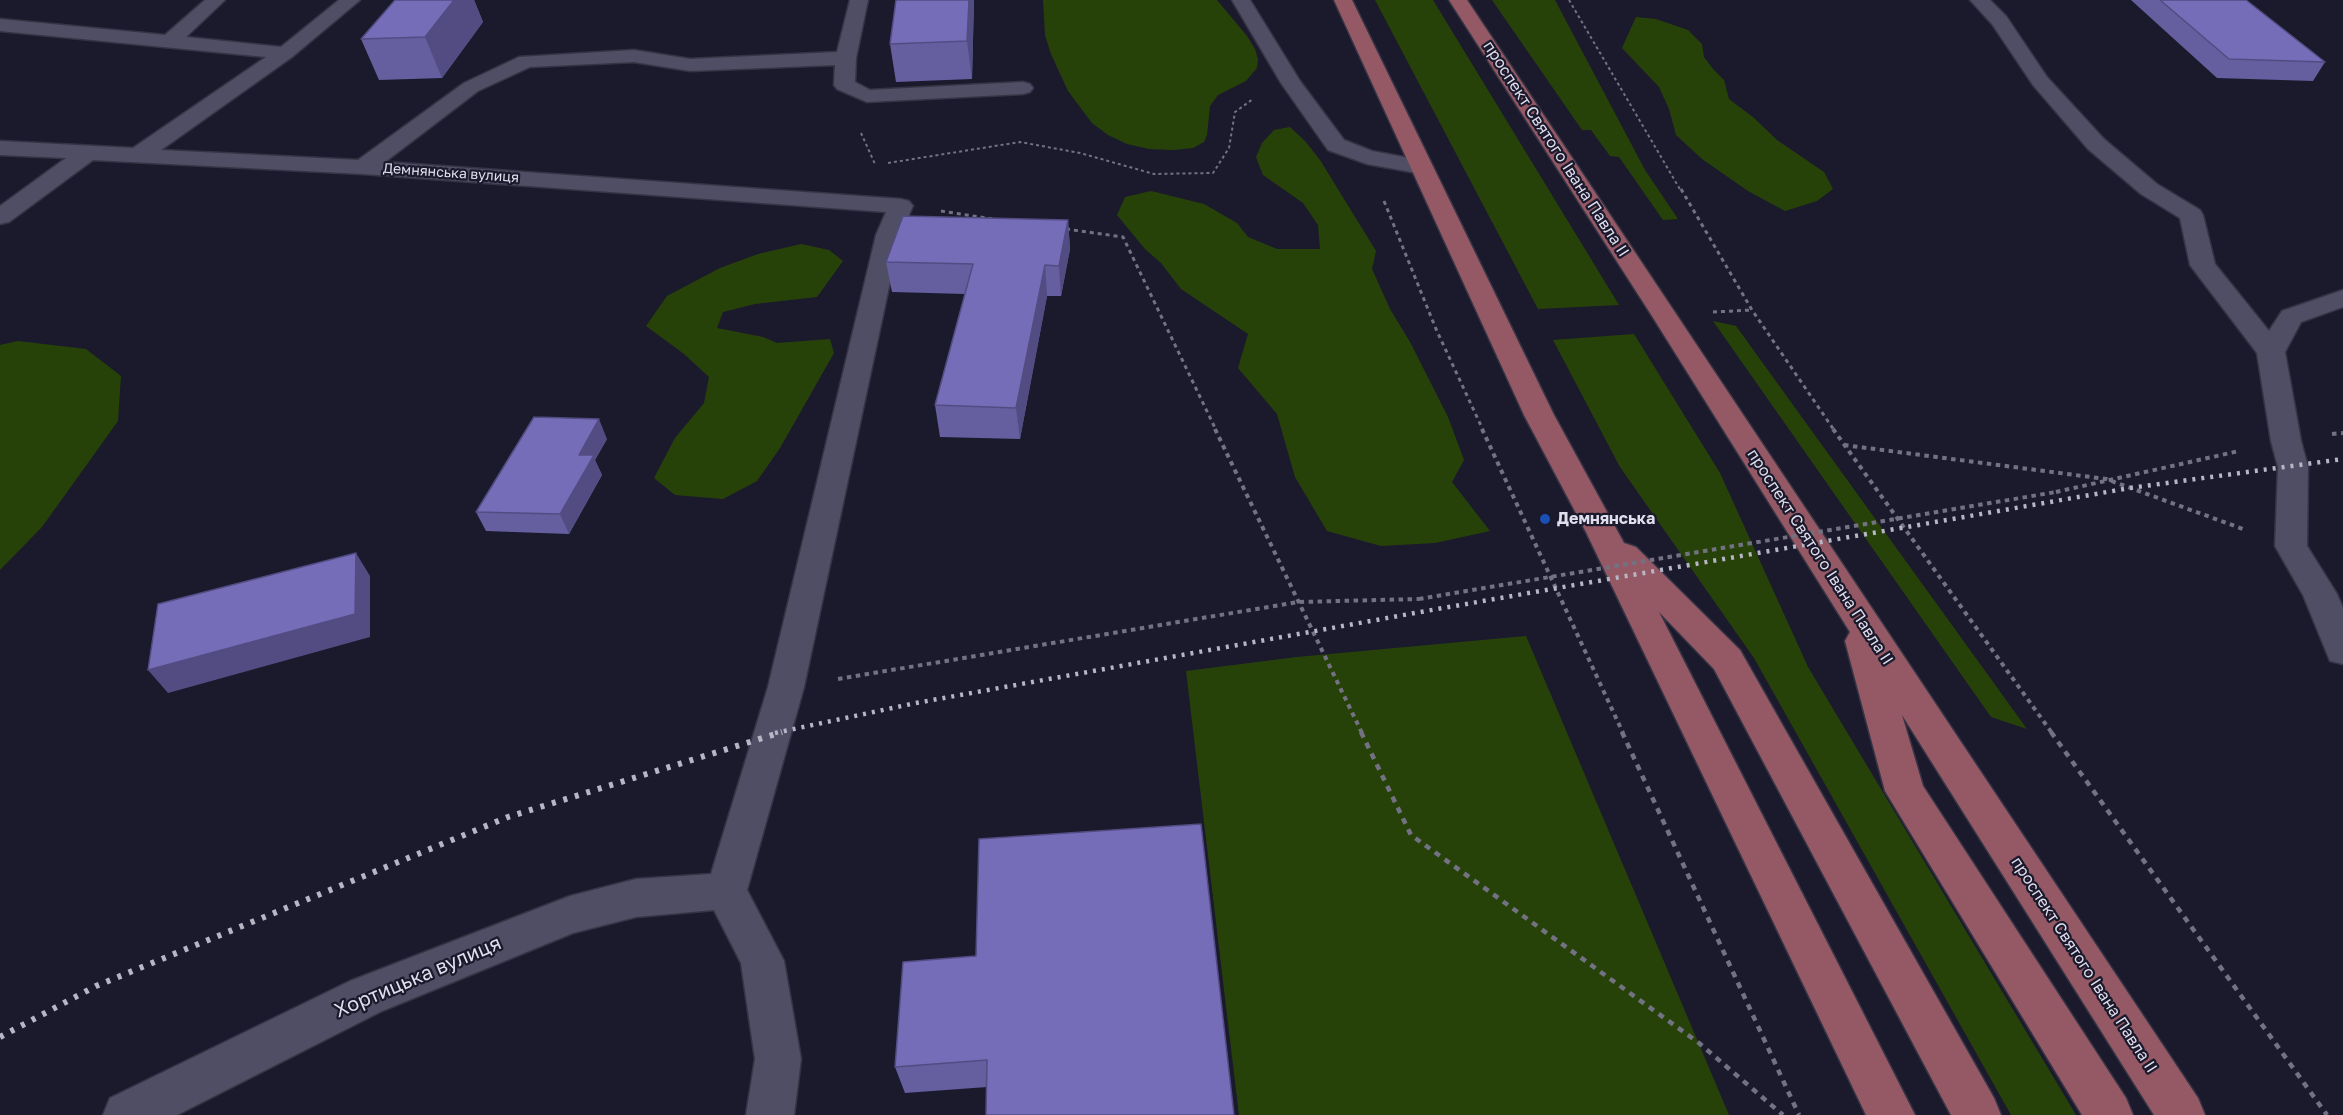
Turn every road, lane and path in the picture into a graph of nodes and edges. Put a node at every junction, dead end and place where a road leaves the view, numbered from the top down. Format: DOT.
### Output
graph roads {
  1 [pos="216,0"];
  2 [pos="351,0"];
  3 [pos="860,0"];
  4 [pos="1241,0"];
  5 [pos="1343,0"];
  6 [pos="1458,0"];
  7 [pos="1569,0"];
  8 [pos="1979,0"];
  9 [pos="0,25"];
  10 [pos="170,41"];
  11 [pos="285,53"];
  12 [pos="846,58"];
  13 [pos="1290,83"];
  14 [pos="1023,88"];
  15 [pos="0,148"];
  16 [pos="89,152"];
  17 [pos="140,154"];
  18 [pos="1367,158"];
  19 [pos="886,163"];
  20 [pos="363,167"];
  21 [pos="1422,167"];
  22 [pos="902,206"];
  23 [pos="0,217"];
  24 [pos="995,219"];
  25 [pos="1065,229"];
  26 [pos="2343,298"];
  27 [pos="1752,310"];
  28 [pos="1712,312"];
  29 [pos="2271,352"];
  30 [pos="2343,433"];
  31 [pos="2286,441"];
  32 [pos="1844,445"];
  33 [pos="2106,479"];
  34 [pos="1602,532"];
  35 [pos="2291,546"];
  36 [pos="1298,602"];
  37 [pos="1854,610"];
  38 [pos="2343,651"];
  39 [pos="786,687"];
  40 [pos="726,891"];
  41 [pos="128,1115"];
  42 [pos="770,1115"];
  43 [pos="1783,1115"];
  44 [pos="1799,1115"];
  45 [pos="1891,1115"];
  46 [pos="1977,1115"];
  47 [pos="2109,1115"];
  48 [pos="2181,1115"];
  49 [pos="2327,1115"];
  1 -- 10 [label="street"];
  2 -- 11 [label="street"];
  3 -- 12 [label="street"];
  4 -- 13 [label="street"];
  5 -- 21 [label="main road"];
  6 -- 37 [label="main road, проспект Святого Івана Павла II"];
  7 -- 27 [label="path"];
  8 -- 29 [label="street"];
  9 -- 10 [label="street"];
  10 -- 11 [label="street"];
  11 -- 17 [label="street"];
  12 -- 14 [label="street"];
  12 -- 20 [label="street"];
  13 -- 18 [label="street"];
  13 -- 19 [label="path"];
  15 -- 16 [label="street, Демнянська вулиця"];
  16 -- 17 [label="street, Демнянська вулиця"];
  16 -- 23 [label="street"];
  17 -- 20 [label="street, Демнянська вулиця"];
  18 -- 21 [label="street"];
  18 -- 44 [label="path"];
  20 -- 22 [label="street, Демнянська вулиця"];
  21 -- 34 [label="main road"];
  22 -- 24 [label="path"];
  22 -- 39 [label="street"];
  25 -- 36 [label="path"];
  26 -- 29 [label="street"];
  27 -- 28 [label="path"];
  27 -- 32 [label="path"];
  29 -- 31 [label="street"];
  30 -- 31 [label="path"];
  31 -- 33 [label="path"];
  31 -- 35 [label="street"];
  32 -- 33 [label="path"];
  32 -- 49 [label="path"];
  33 -- 35 [label="path"];
  33 -- 36 [label="path, bridge"];
  34 -- 45 [label="main road"];
  34 -- 46 [label="main road"];
  35 -- 38 [label="street"];
  36 -- 39 [label="path"];
  36 -- 43 [label="path"];
  37 -- 47 [label="main road"];
  37 -- 48 [label="main road, проспект Святого Івана Павла II"];
  39 -- 40 [label="street"];
  40 -- 41 [label="street, Хортицька вулиця"];
  40 -- 42 [label="street"];
}
